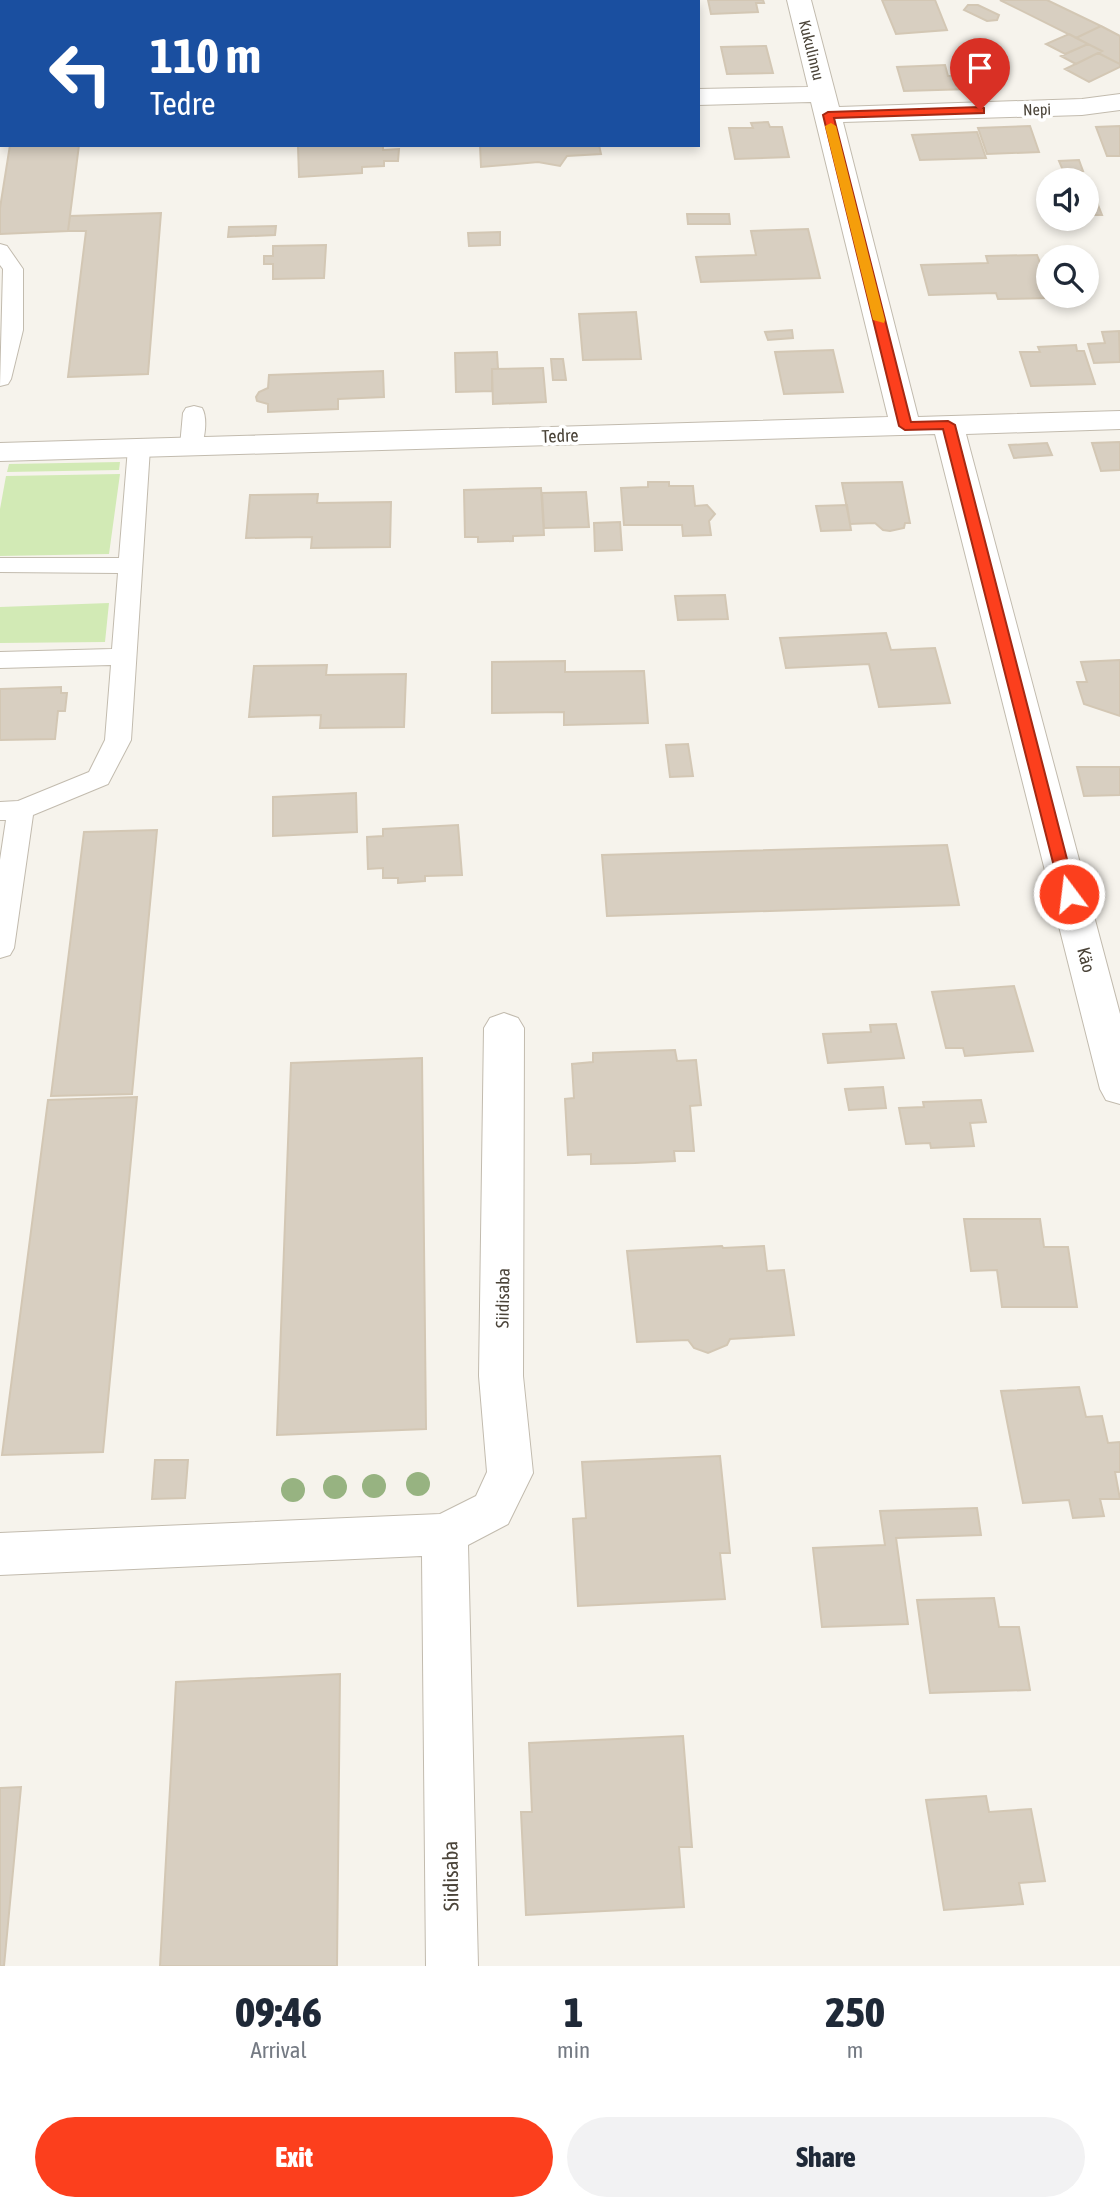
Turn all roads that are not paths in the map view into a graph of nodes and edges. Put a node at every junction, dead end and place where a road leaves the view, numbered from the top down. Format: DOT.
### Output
graph roads {
  1 [pos="800,0"];
  2 [pos="700,97"];
  3 [pos="1120,102"];
  4 [pos="825,105"];
  5 [pos="0,250"];
  6 [pos="0,379"];
  7 [pos="194,413"];
  8 [pos="1120,420"];
  9 [pos="948,425"];
  10 [pos="905,426"];
  11 [pos="191,446"];
  12 [pos="139,448"];
  13 [pos="0,453"];
  14 [pos="0,565"];
  15 [pos="130,566"];
  16 [pos="123,657"];
  17 [pos="0,660"];
  18 [pos="11,811"];
  19 [pos="0,948"];
  20 [pos="504,1028"];
  21 [pos="1120,1089"];
  22 [pos="445,1534"];
  23 [pos="0,1554"];
  24 [pos="452,1966"];
  1 -- 4 [label="street, Kukulinnu"];
  2 -- 4 [label="street, Nepi"];
  3 -- 4 [label="street, Nepi"];
  4 -- 10 [label="street, Kukulinnu"];
  5 -- 6 [label="lane"];
  7 -- 11 [label="lane"];
  8 -- 9 [label="street, Tedre"];
  9 -- 10 [label="street, Tedre"];
  9 -- 21 [label="street, Käo"];
  10 -- 11 [label="street, Tedre"];
  11 -- 12 [label="street, Tedre"];
  12 -- 13 [label="street, Tedre"];
  12 -- 15 [label="lane"];
  14 -- 15 [label="lane"];
  15 -- 16 [label="lane"];
  16 -- 17 [label="lane"];
  16 -- 18 [label="lane"];
  18 -- 19 [label="lane"];
  20 -- 22 [label="street, Siidisaba"];
  22 -- 23 [label="street, Siidisaba"];
  22 -- 24 [label="street, Siidisaba"];
}
